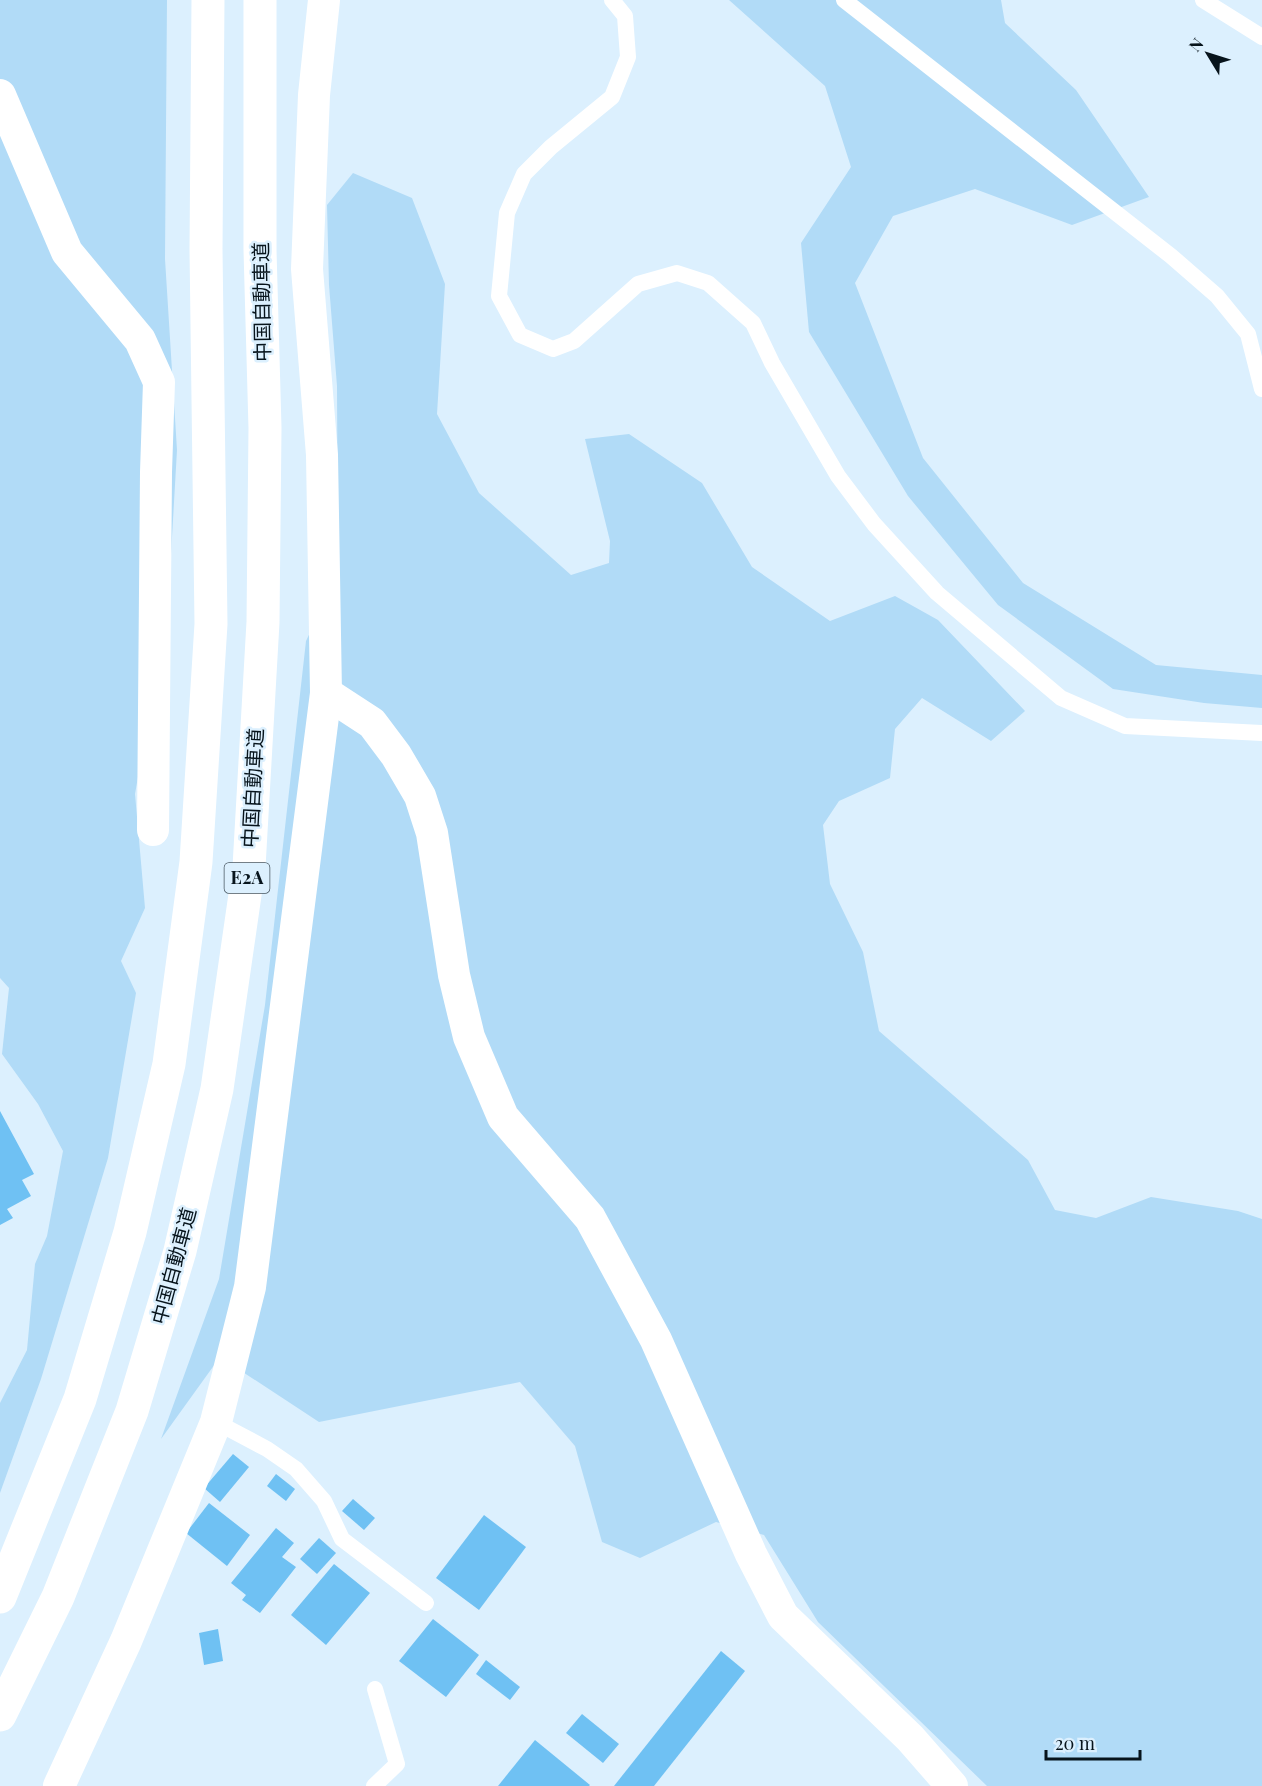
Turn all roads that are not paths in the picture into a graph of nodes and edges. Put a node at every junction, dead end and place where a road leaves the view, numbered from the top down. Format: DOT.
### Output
graph roads {
  1 [pos="208,0"];
  2 [pos="260,0"];
  3 [pos="324,0"];
  4 [pos="612,0"];
  5 [pos="844,0"];
  6 [pos="1203,0"];
  7 [pos="1262,37"];
  8 [pos="0,95"];
  9 [pos="1262,389"];
  10 [pos="326,693"];
  11 [pos="1262,733"];
  12 [pos="153,830"];
  13 [pos="216,1422"];
  14 [pos="0,1597"];
  15 [pos="426,1603"];
  16 [pos="375,1689"];
  17 [pos="0,1715"];
  18 [pos="59,1786"];
  19 [pos="375,1786"];
  20 [pos="952,1786"];
  1 -- 14 [label="highway, E2A"];
  2 -- 17 [label="highway, 中国自動車道 / E2A"];
  3 -- 10 [label="street"];
  4 -- 11 [label="lane"];
  5 -- 9 [label="lane"];
  6 -- 7 [label="lane"];
  8 -- 12 [label="street"];
  10 -- 13 [label="street"];
  10 -- 20 [label="street"];
  13 -- 15 [label="lane"];
  13 -- 18 [label="street"];
  16 -- 19 [label="lane"];
}
